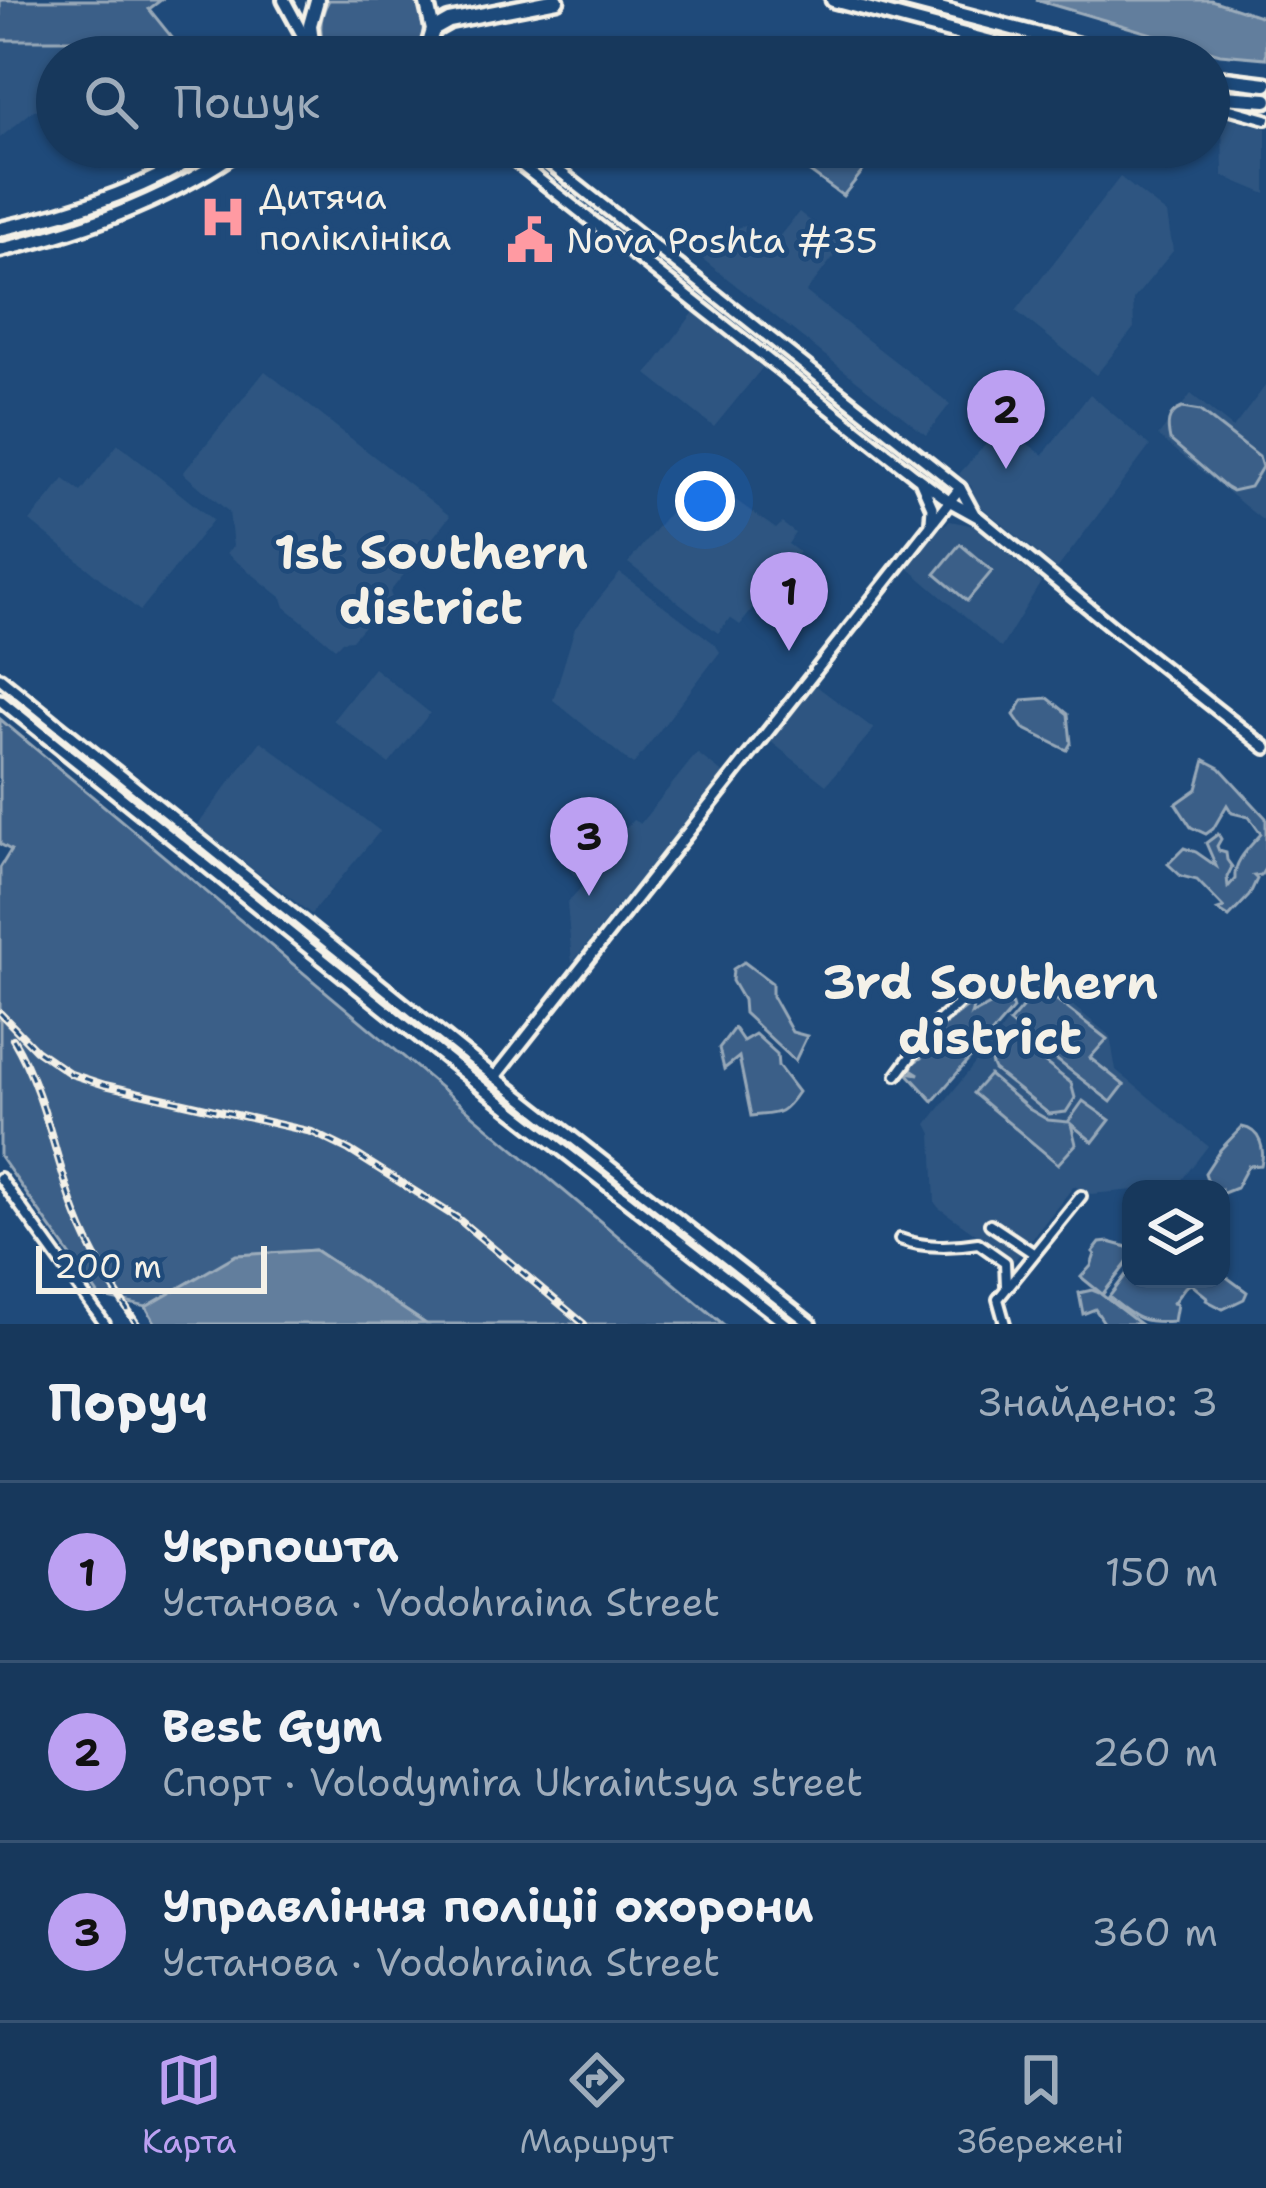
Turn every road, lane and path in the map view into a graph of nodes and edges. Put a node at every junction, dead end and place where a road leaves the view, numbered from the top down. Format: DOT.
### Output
graph roads {
  1 [pos="284,0"];
  2 [pos="317,0"];
  3 [pos="426,0"];
  4 [pos="557,0"];
  5 [pos="833,0"];
  6 [pos="906,0"];
  7 [pos="865,3"];
  8 [pos="302,36"];
  9 [pos="311,36"];
  10 [pos="429,36"];
  11 [pos="437,36"];
  12 [pos="976,36"];
  13 [pos="1040,36"];
  14 [pos="1230,80"];
  15 [pos="1266,84"];
  16 [pos="1230,100"];
  17 [pos="1266,100"];
  18 [pos="1230,107"];
  19 [pos="1266,119"];
  20 [pos="178,168"];
  21 [pos="214,168"];
  22 [pos="525,168"];
  23 [pos="556,168"];
  24 [pos="26,223"];
  25 [pos="0,229"];
  26 [pos="30,243"];
  27 [pos="0,250"];
  28 [pos="918,478"];
  29 [pos="960,488"];
  30 [pos="950,501"];
  31 [pos="974,514"];
  32 [pos="931,524"];
  33 [pos="0,678"];
  34 [pos="0,700"];
  35 [pos="1266,748"];
  36 [pos="967,996"];
  37 [pos="897,1076"];
  38 [pos="495,1077"];
  39 [pos="485,1090"];
  40 [pos="0,1178"];
  41 [pos="1081,1196"];
  42 [pos="990,1224"];
  43 [pos="900,1239"];
  44 [pos="1033,1253"];
  45 [pos="998,1299"];
  46 [pos="105,1324"];
  47 [pos="786,1324"];
  48 [pos="812,1324"];
  49 [pos="1005,1324"];
  1 -- 8 [label="main road"];
  2 -- 9 [label="main road"];
  3 -- 10 [label="main road"];
  4 -- 11 [label="main road"];
  5 -- 7 [label="main road"];
  6 -- 13 [label="main road"];
  7 -- 12 [label="main road"];
  14 -- 15 [label="main road"];
  16 -- 17 [label="main road"];
  18 -- 19 [label="street"];
  20 -- 24 [label="main road"];
  21 -- 26 [label="main road"];
  22 -- 28 [label="street"];
  23 -- 29 [label="street"];
  24 -- 25 [label="main road"];
  24 -- 26 [label="main road"];
  26 -- 27 [label="main road"];
  28 -- 30 [label="street"];
  28 -- 32 [label="street"];
  29 -- 30 [label="street"];
  29 -- 31 [label="street"];
  30 -- 31 [label="street"];
  30 -- 32 [label="street"];
  31 -- 32 [label="street"];
  31 -- 35 [label="street"];
  32 -- 38 [label="street"];
  33 -- 38 [label="street"];
  34 -- 39 [label="street"];
  36 -- 37 [label="street"];
  38 -- 39 [label="street"];
  38 -- 48 [label="street"];
  39 -- 47 [label="street"];
  40 -- 46 [label="street"];
  41 -- 44 [label="street"];
  42 -- 44 [label="street"];
  43 -- 45 [label="street"];
  44 -- 45 [label="street"];
  45 -- 49 [label="street"];
}
